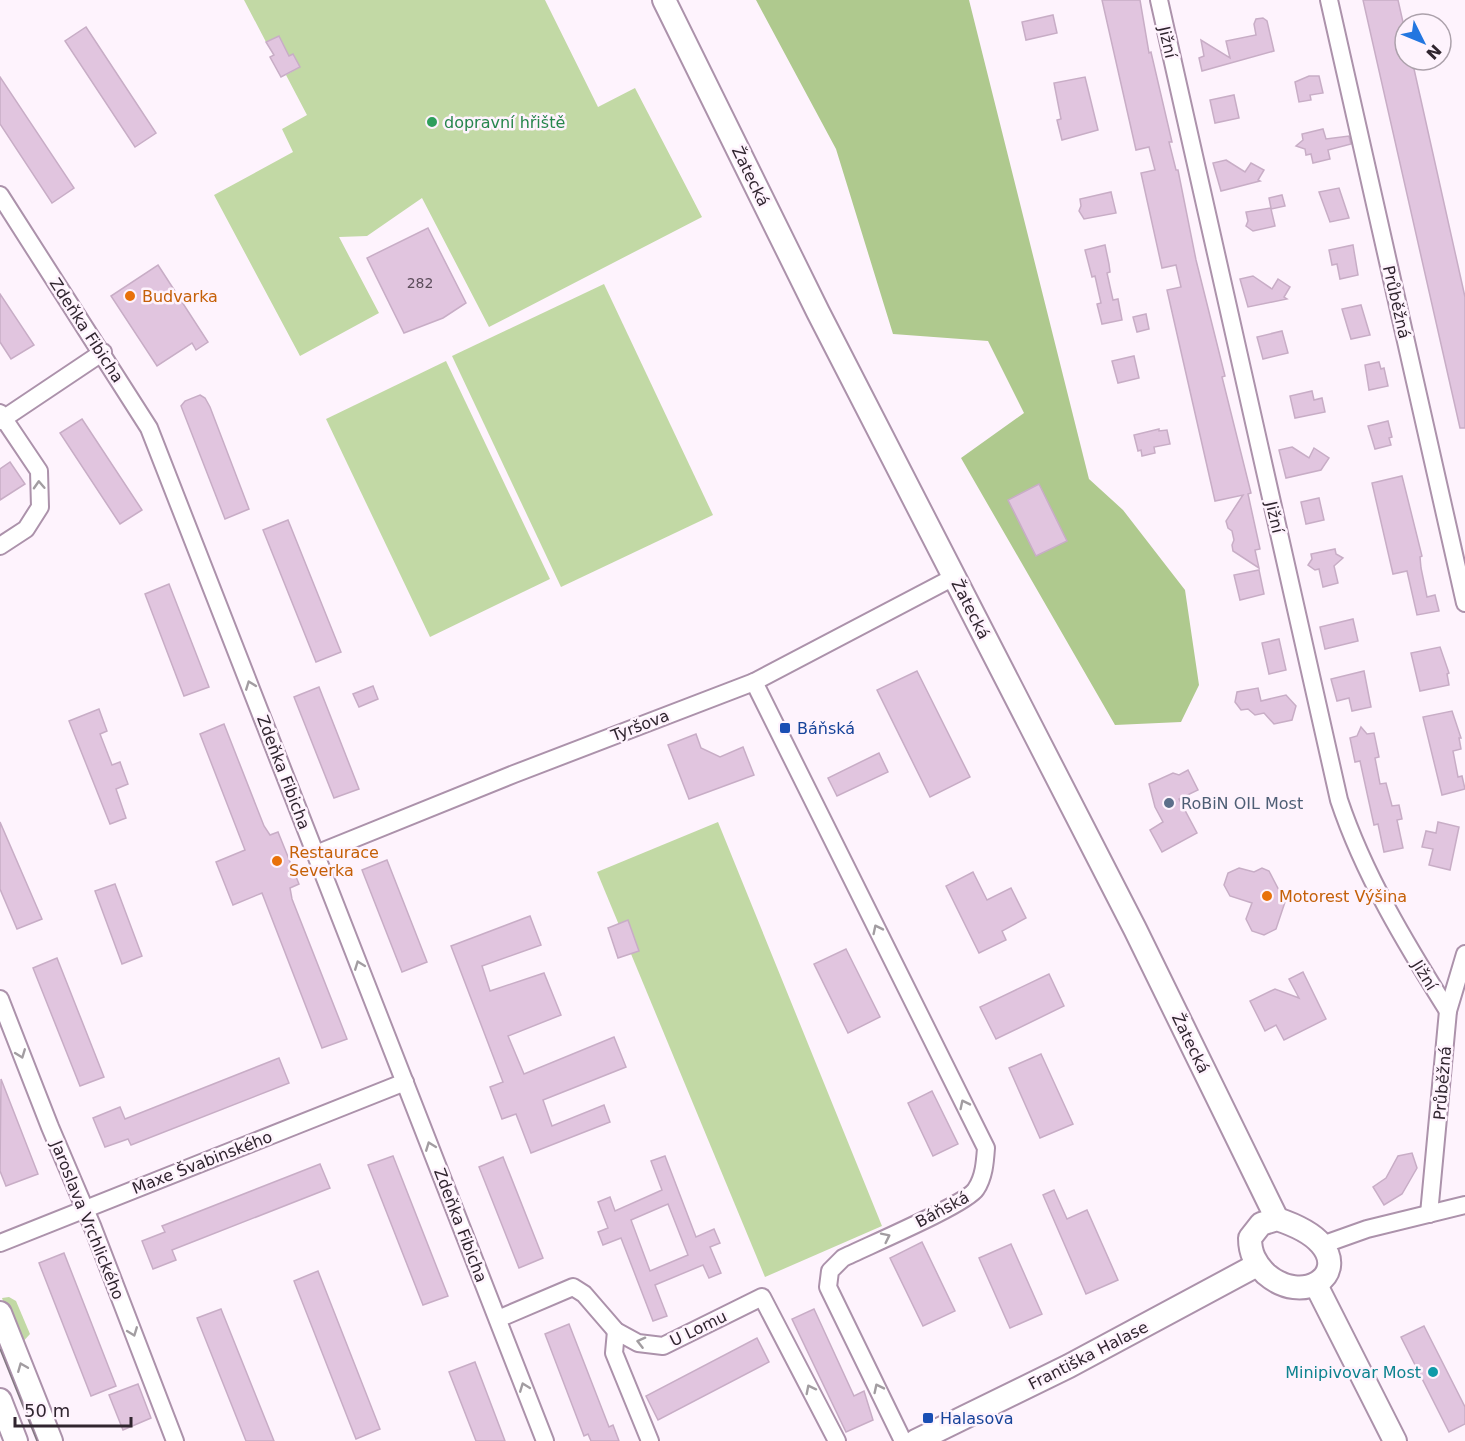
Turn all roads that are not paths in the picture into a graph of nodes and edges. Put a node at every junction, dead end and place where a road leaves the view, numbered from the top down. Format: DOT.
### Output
graph roads {
  1 [pos="664,0"];
  2 [pos="1159,0"];
  3 [pos="1329,0"];
  4 [pos="0,195"];
  5 [pos="103,352"];
  6 [pos="1,418"];
  7 [pos="0,546"];
  8 [pos="954,577"];
  9 [pos="1465,603"];
  10 [pos="753,682"];
  11 [pos="316,854"];
  12 [pos="1465,954"];
  13 [pos="0,999"];
  14 [pos="1448,1011"];
  15 [pos="405,1083"];
  16 [pos="1465,1205"];
  17 [pos="85,1208"];
  18 [pos="1430,1214"];
  19 [pos="1277,1219"];
  20 [pos="0,1243"];
  21 [pos="1322,1245"];
  22 [pos="1257,1265"];
  23 [pos="1316,1285"];
  24 [pos="0,1312"];
  25 [pos="498,1319"];
  26 [pos="616,1331"];
  27 [pos="0,1400"];
  28 [pos="16,1441"];
  29 [pos="51,1441"];
  30 [pos="175,1441"];
  31 [pos="546,1441"];
  32 [pos="650,1441"];
  33 [pos="837,1441"];
  34 [pos="903,1441"];
  35 [pos="916,1441"];
  36 [pos="1395,1441"];
  1 -- 8 [label="street, Žatecká"];
  2 -- 14 [label="street, Jižní"];
  3 -- 9 [label="street, Průběžná"];
  4 -- 5 [label="street, Zdeňka Fibicha"];
  5 -- 6 [label="street"];
  11 -- 5 [label="street, Zdeňka Fibicha, one-way"];
  7 -- 6 [label="street, one-way"];
  8 -- 10 [label="street, Tyršova"];
  8 -- 19 [label="street, Žatecká"];
  10 -- 11 [label="street, Tyršova"];
  34 -- 10 [label="street, Báňská, one-way"];
  15 -- 11 [label="street, Zdeňka Fibicha, one-way"];
  12 -- 14 [label="street, Průběžná"];
  13 -- 17 [label="street, Jaroslava Vrchlického, one-way"];
  14 -- 18 [label="street, Průběžná"];
  15 -- 17 [label="street, Maxe Švabinského"];
  25 -- 15 [label="street, Zdeňka Fibicha, one-way"];
  16 -- 18 [label="street"];
  17 -- 20 [label="street, Maxe Švabinského"];
  17 -- 30 [label="street, Jaroslava Vrchlického, one-way"];
  18 -- 21 [label="street"];
  19 -- 21 [label="street"];
  19 -- 22 [label="street"];
  21 -- 23 [label="street"];
  22 -- 23 [label="street"];
  22 -- 35 [label="street, Františka Halase"];
  23 -- 36 [label="street"];
  29 -- 24 [label="street, one-way"];
  25 -- 26 [label="street, U Lomu"];
  31 -- 25 [label="street, Zdeňka Fibicha, one-way"];
  26 -- 32 [label="street"];
  33 -- 26 [label="street, U Lomu, one-way"];
  27 -- 28 [label="street"];
}
